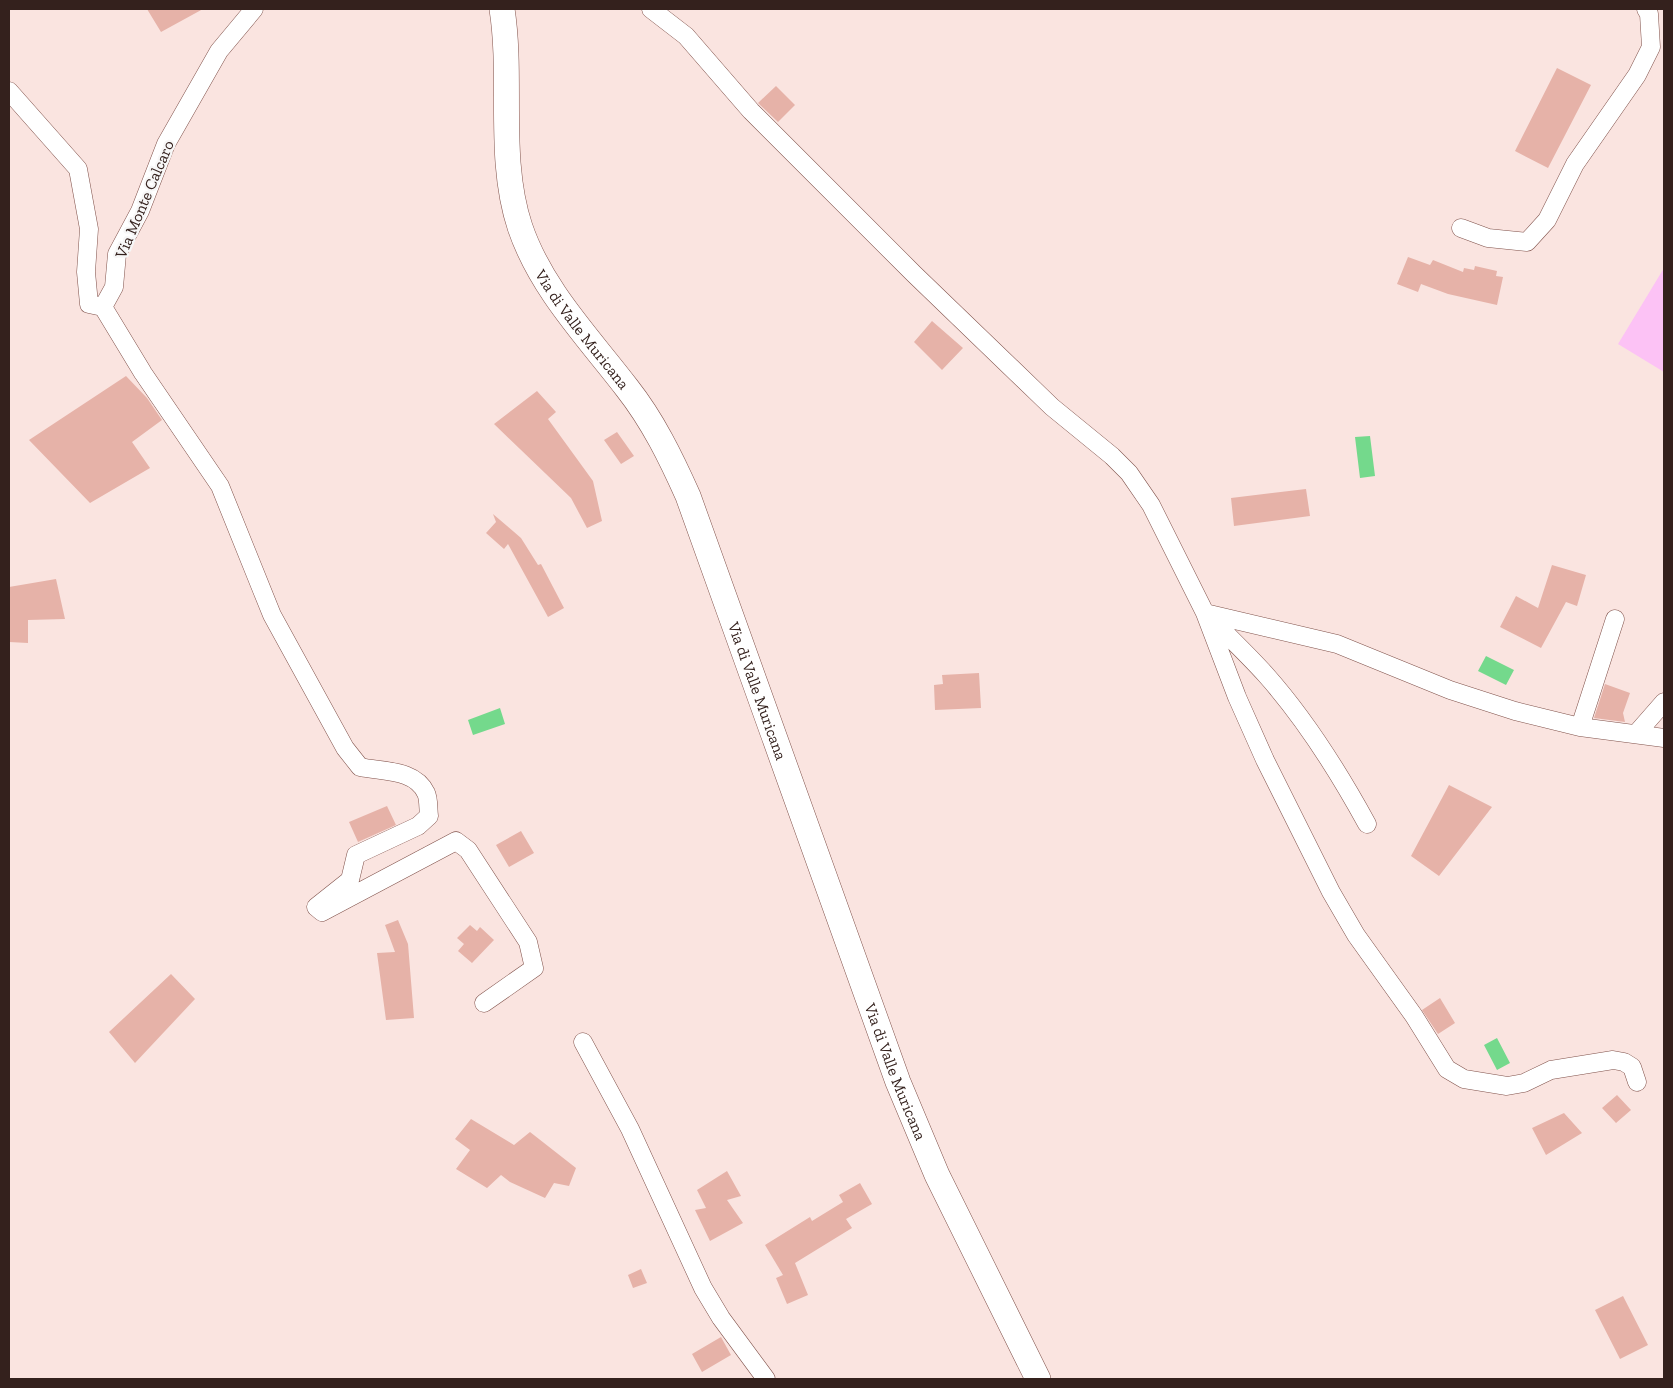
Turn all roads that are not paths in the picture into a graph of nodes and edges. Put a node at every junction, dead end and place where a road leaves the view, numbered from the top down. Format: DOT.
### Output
graph roads {
  1 [pos="254,9"];
  2 [pos="502,9"];
  3 [pos="651,9"];
  4 [pos="1646,9"];
  5 [pos="9,91"];
  6 [pos="1461,228"];
  7 [pos="103,307"];
  8 [pos="1205,613"];
  9 [pos="1615,619"];
  10 [pos="1664,702"];
  11 [pos="1580,727"];
  12 [pos="1636,734"];
  13 [pos="1664,738"];
  14 [pos="1367,824"];
  15 [pos="484,1003"];
  16 [pos="584,1042"];
  17 [pos="1637,1082"];
  18 [pos="766,1379"];
  19 [pos="1038,1379"];
  1 -- 7 [label="street, Via Monte Calcaro"];
  2 -- 19 [label="street, Via di Valle Muricana"];
  3 -- 8 [label="street"];
  4 -- 6 [label="street"];
  5 -- 7 [label="street, Via Monte Calcaro"];
  7 -- 15 [label="street"];
  8 -- 11 [label="street"];
  8 -- 14 [label="street"];
  8 -- 17 [label="street"];
  9 -- 11 [label="street"];
  10 -- 12 [label="street"];
  11 -- 12 [label="street"];
  12 -- 13 [label="street"];
  16 -- 18 [label="street"];
}
